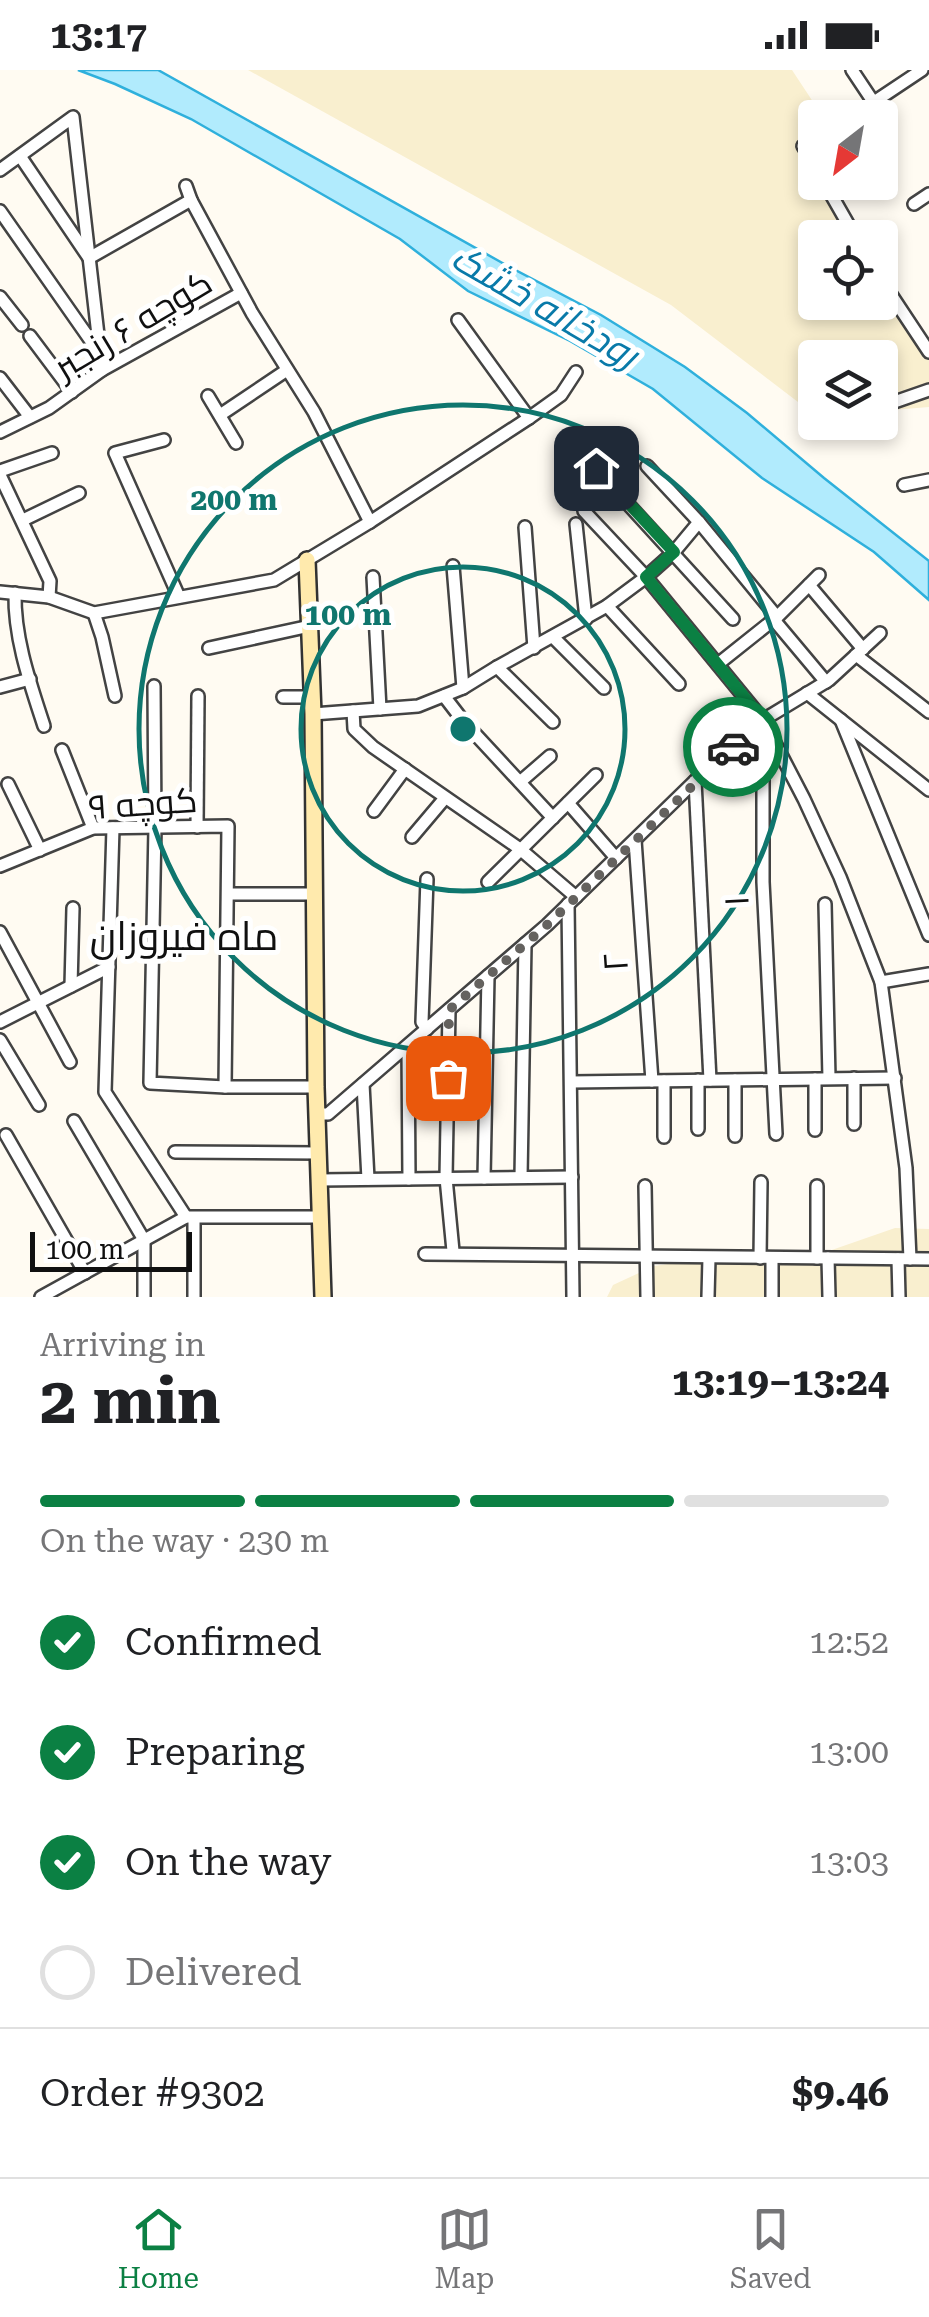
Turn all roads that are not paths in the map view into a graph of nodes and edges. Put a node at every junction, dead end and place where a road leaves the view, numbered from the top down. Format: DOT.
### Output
graph roads {
  1 [pos="852,70"];
  2 [pos="920,70"];
  3 [pos="872,100"];
  4 [pos="878,100"];
  5 [pos="20,156"];
  6 [pos="0,170"];
  7 [pos="186,186"];
  8 [pos="929,194"];
  9 [pos="192,200"];
  10 [pos="914,204"];
  11 [pos="0,211"];
  12 [pos="89,258"];
  13 [pos="241,293"];
  14 [pos="0,296"];
  15 [pos="898,305"];
  16 [pos="458,320"];
  17 [pos="929,352"];
  18 [pos="100,354"];
  19 [pos="102,370"];
  20 [pos="288,370"];
  21 [pos="576,372"];
  22 [pos="0,378"];
  23 [pos="929,390"];
  24 [pos="72,392"];
  25 [pos="208,396"];
  26 [pos="898,401"];
  27 [pos="220,415"];
  28 [pos="30,417"];
  29 [pos="529,418"];
  30 [pos="0,432"];
  31 [pos="164,440"];
  32 [pos="236,443"];
  33 [pos="52,454"];
  34 [pos="647,466"];
  35 [pos="596,468"];
  36 [pos="0,475"];
  37 [pos="929,480"];
  38 [pos="904,484"];
  39 [pos="79,492"];
  40 [pos="584,511"];
  41 [pos="22,520"];
  42 [pos="370,522"];
  43 [pos="699,522"];
  44 [pos="576,524"];
  45 [pos="525,527"];
  46 [pos="674,552"];
  47 [pos="307,560"];
  48 [pos="453,566"];
  49 [pos="819,575"];
  50 [pos="373,577"];
  51 [pos="646,577"];
  52 [pos="809,585"];
  53 [pos="0,592"];
  54 [pos="15,593"];
  55 [pos="49,597"];
  56 [pos="179,597"];
  57 [pos="607,606"];
  58 [pos="94,613"];
  59 [pos="776,618"];
  60 [pos="586,619"];
  61 [pos="733,619"];
  62 [pos="310,626"];
  63 [pos="880,634"];
  64 [pos="553,637"];
  65 [pos="209,648"];
  66 [pos="534,648"];
  67 [pos="860,652"];
  68 [pos="718,664"];
  69 [pos="497,667"];
  70 [pos="30,679"];
  71 [pos="826,682"];
  72 [pos="679,684"];
  73 [pos="0,686"];
  74 [pos="154,686"];
  75 [pos="464,688"];
  76 [pos="604,688"];
  77 [pos="807,693"];
  78 [pos="114,696"];
  79 [pos="198,696"];
  80 [pos="283,696"];
  81 [pos="444,696"];
  82 [pos="312,706"];
  83 [pos="380,709"];
  84 [pos="353,711"];
  85 [pos="929,712"];
  86 [pos="763,720"];
  87 [pos="841,720"];
  88 [pos="553,722"];
  89 [pos="44,726"];
  90 [pos="62,750"];
  91 [pos="550,756"];
  92 [pos="404,769"];
  93 [pos="596,775"];
  94 [pos="695,781"];
  95 [pos="520,782"];
  96 [pos="8,784"];
  97 [pos="929,790"];
  98 [pos="445,798"];
  99 [pos="568,803"];
  100 [pos="374,811"];
  101 [pos="553,818"];
  102 [pos="155,827"];
  103 [pos="197,827"];
  104 [pos="94,828"];
  105 [pos="113,828"];
  106 [pos="412,838"];
  107 [pos="635,840"];
  108 [pos="520,849"];
  109 [pos="40,850"];
  110 [pos="616,858"];
  111 [pos="0,866"];
  112 [pos="427,878"];
  113 [pos="488,882"];
  114 [pos="228,894"];
  115 [pos="313,894"];
  116 [pos="572,900"];
  117 [pos="825,904"];
  118 [pos="73,908"];
  119 [pos="0,932"];
  120 [pos="929,935"];
  121 [pos="525,944"];
  122 [pos="109,967"];
  123 [pos="929,974"];
  124 [pos="488,976"];
  125 [pos="881,982"];
  126 [pos="70,986"];
  127 [pos="38,1002"];
  128 [pos="449,1010"];
  129 [pos="0,1022"];
  130 [pos="428,1029"];
  131 [pos="0,1040"];
  132 [pos="408,1046"];
  133 [pos="70,1062"];
  134 [pos="829,1078"];
  135 [pos="854,1078"];
  136 [pos="895,1078"];
  137 [pos="774,1079"];
  138 [pos="815,1079"];
  139 [pos="704,1080"];
  140 [pos="735,1080"];
  141 [pos="658,1081"];
  142 [pos="570,1082"];
  143 [pos="363,1084"];
  144 [pos="225,1087"];
  145 [pos="316,1087"];
  146 [pos="39,1105"];
  147 [pos="317,1114"];
  148 [pos="74,1121"];
  149 [pos="854,1124"];
  150 [pos="698,1129"];
  151 [pos="815,1130"];
  152 [pos="6,1134"];
  153 [pos="776,1134"];
  154 [pos="735,1136"];
  155 [pos="664,1137"];
  156 [pos="175,1152"];
  157 [pos="318,1153"];
  158 [pos="522,1177"];
  159 [pos="446,1178"];
  160 [pos="484,1178"];
  161 [pos="572,1178"];
  162 [pos="368,1179"];
  163 [pos="410,1179"];
  164 [pos="319,1180"];
  165 [pos="761,1182"];
  166 [pos="646,1186"];
  167 [pos="817,1186"];
  168 [pos="320,1217"];
  169 [pos="190,1218"];
  170 [pos="144,1240"];
  171 [pos="454,1251"];
  172 [pos="425,1254"];
  173 [pos="573,1257"];
  174 [pos="648,1257"];
  175 [pos="708,1258"];
  176 [pos="766,1258"];
  177 [pos="822,1258"];
  178 [pos="904,1259"];
  179 [pos="929,1259"];
  180 [pos="85,1273"];
  181 [pos="41,1297"];
  182 [pos="144,1297"];
  183 [pos="194,1297"];
  184 [pos="323,1297"];
  185 [pos="574,1297"];
  186 [pos="648,1297"];
  187 [pos="708,1297"];
  188 [pos="772,1297"];
  189 [pos="829,1297"];
  190 [pos="899,1297"];
  1 -- 3 [label="street"];
  2 -- 4 [label="street"];
  5 -- 6 [label="street"];
  5 -- 12 [label="street"];
  5 -- 12 [label="street"];
  7 -- 9 [label="street"];
  8 -- 10 [label="street"];
  9 -- 12 [label="street"];
  9 -- 13 [label="street"];
  11 -- 18 [label="street"];
  12 -- 18 [label="street"];
  13 -- 19 [label="street, کوچه ۶ رنجبر"];
  13 -- 20 [label="street"];
  14 -- 24 [label="street"];
  15 -- 17 [label="street"];
  16 -- 29 [label="street"];
  18 -- 19 [label="street"];
  19 -- 24 [label="street, کوچه ۶ رنجبر"];
  20 -- 27 [label="street"];
  20 -- 42 [label="street"];
  21 -- 29 [label="street"];
  22 -- 28 [label="street"];
  23 -- 26 [label="street"];
  24 -- 28 [label="street, کوچه ۶ رنجبر"];
  25 -- 27 [label="street"];
  27 -- 32 [label="street"];
  28 -- 30 [label="street, کوچه ۶ رنجبر"];
  29 -- 42 [label="street"];
  31 -- 56 [label="street"];
  33 -- 36 [label="street"];
  34 -- 43 [label="street"];
  35 -- 46 [label="street"];
  36 -- 41 [label="street"];
  37 -- 38 [label="street"];
  39 -- 41 [label="street"];
  40 -- 51 [label="street"];
  41 -- 55 [label="street"];
  42 -- 47 [label="street"];
  43 -- 46 [label="street"];
  43 -- 59 [label="street"];
  44 -- 60 [label="street"];
  45 -- 66 [label="street"];
  46 -- 51 [label="street"];
  46 -- 61 [label="street"];
  47 -- 56 [label="street"];
  47 -- 62 [label="street"];
  48 -- 75 [label="street"];
  49 -- 52 [label="street"];
  50 -- 83 [label="street"];
  51 -- 57 [label="street"];
  51 -- 68 [label="street"];
  52 -- 59 [label="street"];
  52 -- 67 [label="street"];
  53 -- 54 [label="street"];
  54 -- 55 [label="street"];
  54 -- 70 [label="street"];
  55 -- 58 [label="street"];
  56 -- 58 [label="street"];
  57 -- 60 [label="street"];
  57 -- 72 [label="street"];
  58 -- 78 [label="street"];
  59 -- 68 [label="street"];
  59 -- 71 [label="street"];
  60 -- 64 [label="street"];
  62 -- 65 [label="street"];
  62 -- 82 [label="street"];
  63 -- 67 [label="street"];
  64 -- 66 [label="street"];
  64 -- 76 [label="street"];
  66 -- 69 [label="street"];
  67 -- 71 [label="street"];
  67 -- 85 [label="street"];
  68 -- 86 [label="street"];
  69 -- 75 [label="street"];
  69 -- 88 [label="street"];
  70 -- 73 [label="street"];
  70 -- 89 [label="street"];
  71 -- 77 [label="street"];
  74 -- 102 [label="street"];
  75 -- 81 [label="street"];
  77 -- 86 [label="street"];
  77 -- 87 [label="street"];
  79 -- 103 [label="street"];
  80 -- 82 [label="street"];
  81 -- 83 [label="street"];
  81 -- 95 [label="street"];
  82 -- 84 [label="street"];
  82 -- 115 [label="street"];
  83 -- 84 [label="street"];
  84 -- 92 [label="street"];
  86 -- 94 [label="street"];
  86 -- 125 [label="street"];
  86 -- 137 [label="street, ۱"];
  87 -- 97 [label="street"];
  87 -- 120 [label="street"];
  90 -- 104 [label="street"];
  91 -- 95 [label="street"];
  92 -- 98 [label="street"];
  92 -- 100 [label="street"];
  93 -- 99 [label="street"];
  94 -- 107 [label="street"];
  94 -- 139 [label="street"];
  95 -- 101 [label="street"];
  96 -- 109 [label="street"];
  98 -- 106 [label="street"];
  98 -- 108 [label="street"];
  99 -- 101 [label="street"];
  99 -- 110 [label="street"];
  101 -- 108 [label="street"];
  102 -- 103 [label="street, کوچه ۹"];
  102 -- 105 [label="street, کوچه ۹"];
  102 -- 144 [label="street"];
  103 -- 114 [label="street, کوچه ۹"];
  104 -- 105 [label="street, کوچه ۹"];
  104 -- 109 [label="street, کوچه ۹"];
  105 -- 122 [label="street"];
  107 -- 110 [label="street"];
  107 -- 141 [label="street, ۲"];
  108 -- 113 [label="street"];
  108 -- 116 [label="street"];
  109 -- 111 [label="street, کوچه ۹"];
  110 -- 116 [label="street"];
  112 -- 130 [label="street"];
  114 -- 115 [label="street"];
  114 -- 144 [label="street, کوچه ۹"];
  115 -- 145 [label="street"];
  116 -- 121 [label="street"];
  116 -- 142 [label="street"];
  117 -- 134 [label="street"];
  118 -- 126 [label="street"];
  119 -- 127 [label="street"];
  121 -- 124 [label="street"];
  121 -- 158 [label="street"];
  122 -- 126 [label="street"];
  122 -- 169 [label="street"];
  123 -- 125 [label="street"];
  124 -- 128 [label="street"];
  124 -- 160 [label="street"];
  125 -- 136 [label="street"];
  126 -- 127 [label="street"];
  127 -- 129 [label="street"];
  127 -- 133 [label="street"];
  128 -- 130 [label="street"];
  128 -- 159 [label="street"];
  130 -- 132 [label="street"];
  131 -- 146 [label="street"];
  132 -- 143 [label="street"];
  132 -- 163 [label="street"];
  134 -- 135 [label="street"];
  134 -- 138 [label="street"];
  135 -- 136 [label="street"];
  135 -- 149 [label="street"];
  136 -- 178 [label="street"];
  137 -- 138 [label="street"];
  137 -- 140 [label="street"];
  137 -- 153 [label="street, ۱"];
  138 -- 151 [label="street"];
  139 -- 140 [label="street"];
  139 -- 141 [label="street"];
  139 -- 150 [label="street"];
  140 -- 154 [label="street"];
  141 -- 142 [label="street"];
  141 -- 155 [label="street, ۲"];
  142 -- 161 [label="street"];
  143 -- 147 [label="street"];
  143 -- 162 [label="street"];
  144 -- 145 [label="street"];
  145 -- 147 [label="street"];
  147 -- 157 [label="street"];
  148 -- 170 [label="street"];
  152 -- 180 [label="street"];
  156 -- 157 [label="street"];
  157 -- 164 [label="street"];
  158 -- 160 [label="street"];
  158 -- 161 [label="street"];
  159 -- 160 [label="street"];
  159 -- 163 [label="street"];
  159 -- 171 [label="street"];
  161 -- 173 [label="street"];
  162 -- 163 [label="street"];
  162 -- 164 [label="street"];
  164 -- 168 [label="street"];
  165 -- 176 [label="street"];
  166 -- 174 [label="street"];
  167 -- 177 [label="street"];
  168 -- 169 [label="street"];
  168 -- 184 [label="street"];
  169 -- 170 [label="street"];
  169 -- 183 [label="street"];
  170 -- 180 [label="street"];
  170 -- 182 [label="street"];
  172 -- 173 [label="street"];
  173 -- 174 [label="street"];
  173 -- 185 [label="street"];
  174 -- 175 [label="street"];
  174 -- 186 [label="street"];
  175 -- 176 [label="street"];
  175 -- 187 [label="street"];
  176 -- 177 [label="street"];
  176 -- 188 [label="street"];
  177 -- 178 [label="street"];
  177 -- 189 [label="street"];
  178 -- 179 [label="street"];
  178 -- 190 [label="street"];
  180 -- 181 [label="street"];
}
